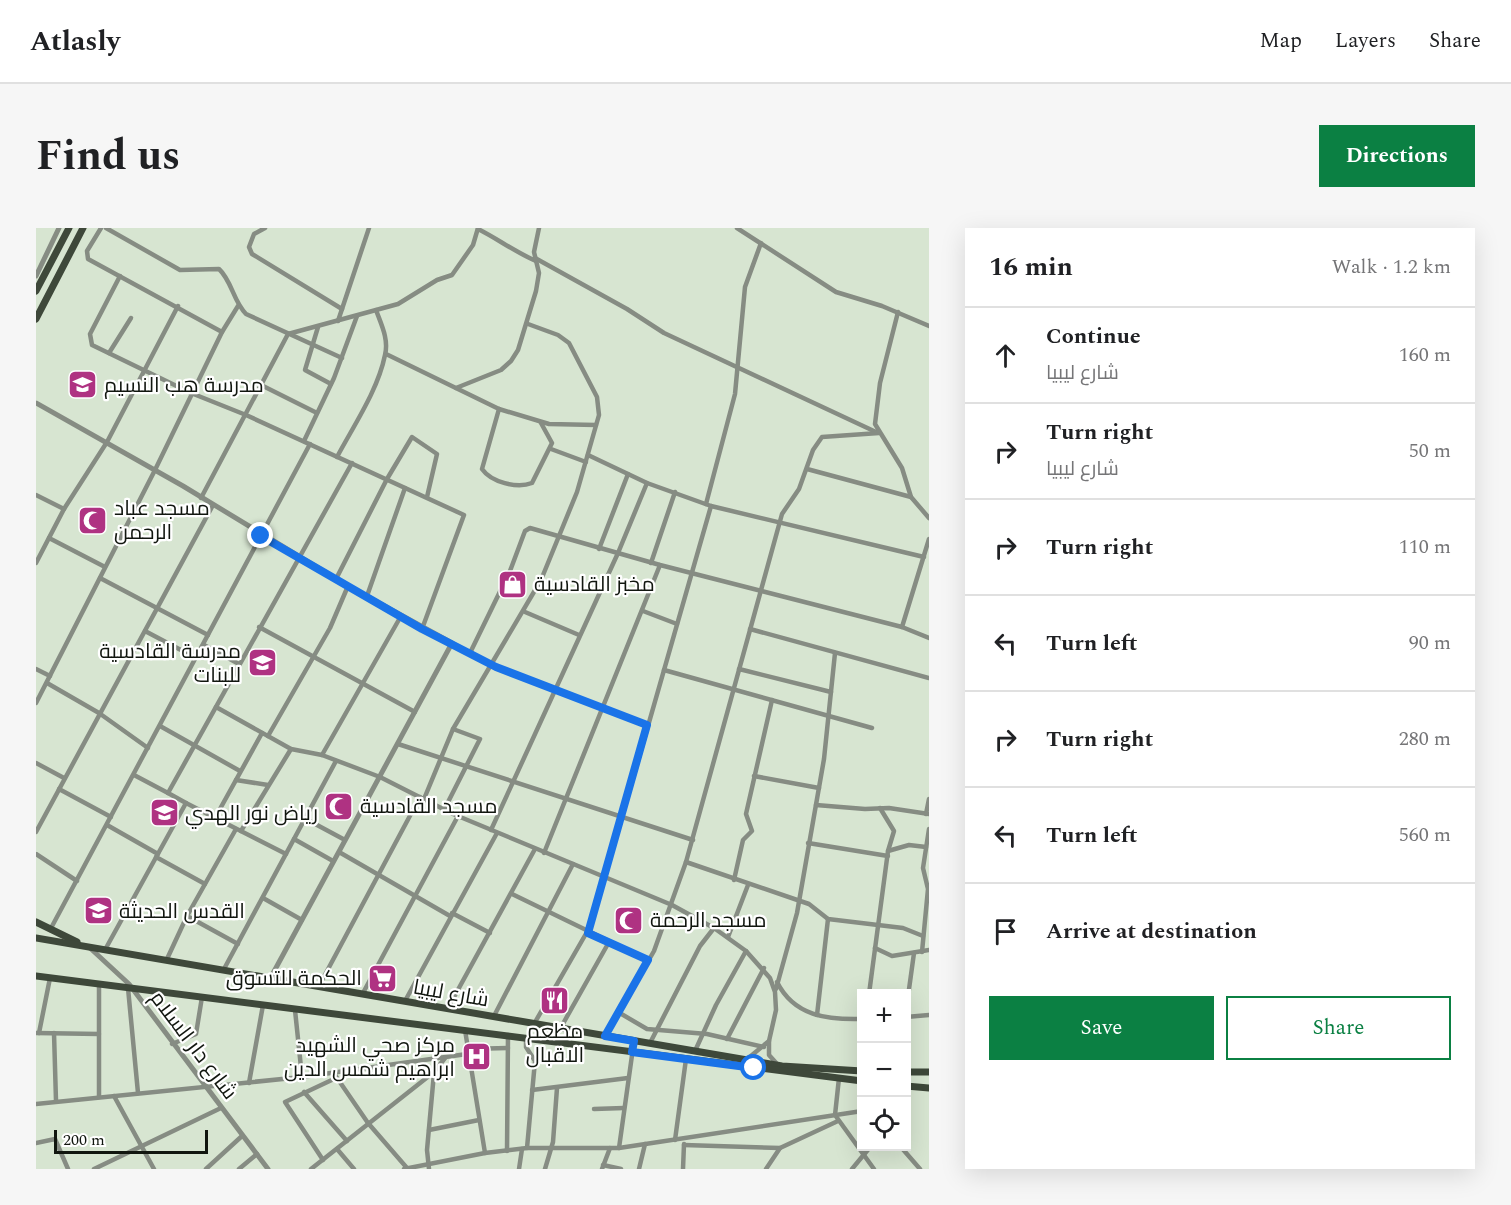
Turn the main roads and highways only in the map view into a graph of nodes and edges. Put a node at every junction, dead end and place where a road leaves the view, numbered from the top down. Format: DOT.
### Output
graph roads {
  1 [pos="69,228"];
  2 [pos="83,228"];
  3 [pos="36,291"];
  4 [pos="36,319"];
  5 [pos="36,922"];
  6 [pos="36,938"];
  7 [pos="86,945"];
  8 [pos="36,976"];
  9 [pos="857,1071"];
  10 [pos="911,1072"];
  11 [pos="929,1072"];
  12 [pos="857,1080"];
  13 [pos="911,1086"];
  14 [pos="929,1088"];
  1 -- 3 [label="main road"];
  2 -- 4 [label="main road"];
  5 -- 7 [label="main road"];
  6 -- 7 [label="main road, شارع ليبيا"];
  7 -- 9 [label="main road, شارع ليبيا"];
  8 -- 12 [label="main road, شارع ليبيا"];
  10 -- 11 [label="main road"];
  13 -- 14 [label="main road"];
}
